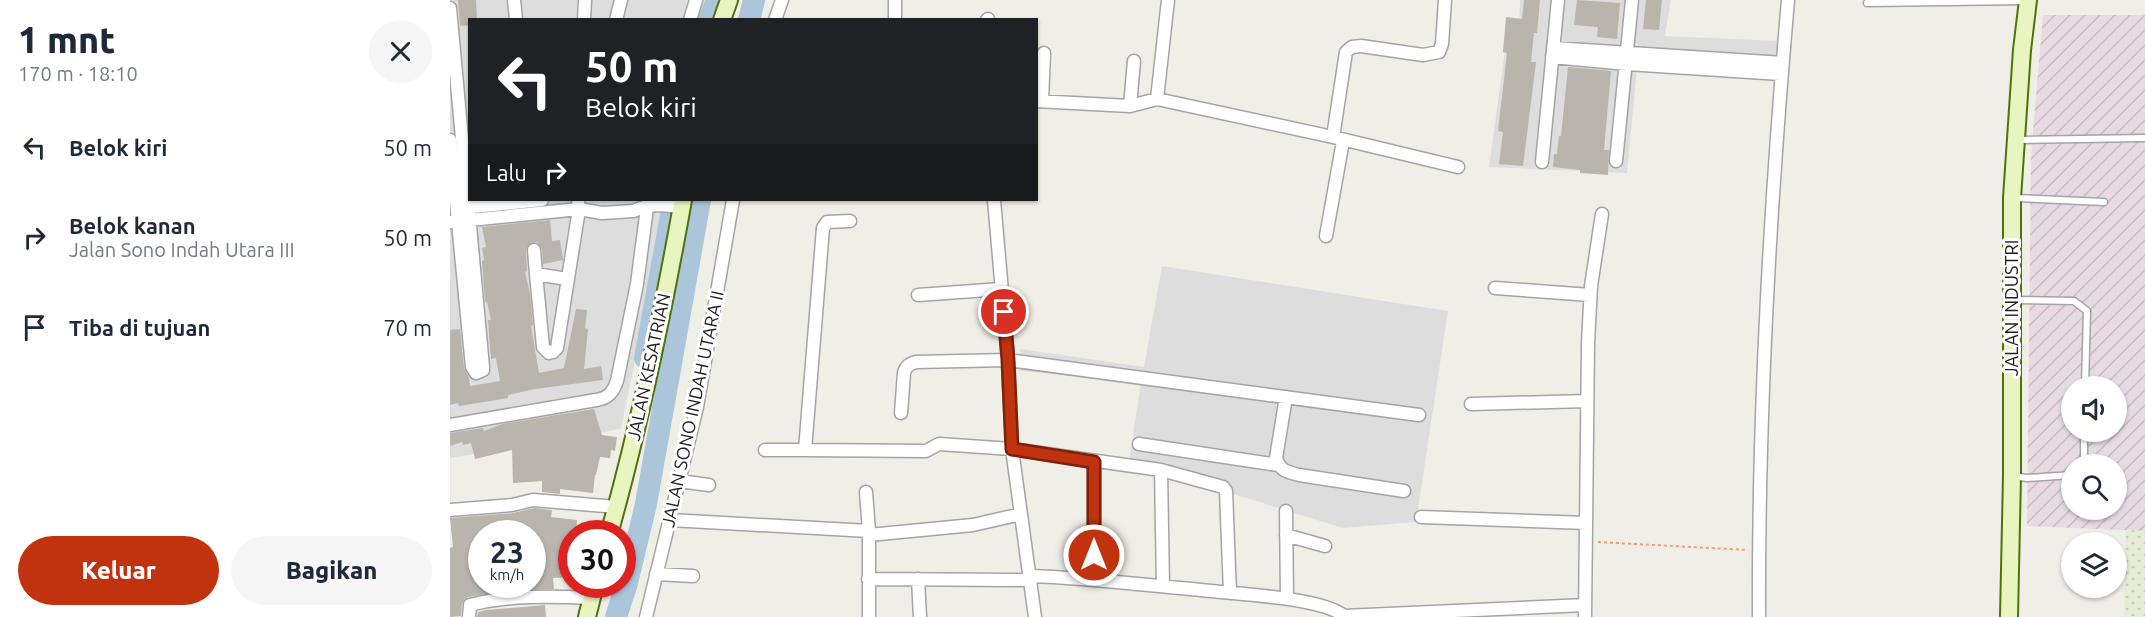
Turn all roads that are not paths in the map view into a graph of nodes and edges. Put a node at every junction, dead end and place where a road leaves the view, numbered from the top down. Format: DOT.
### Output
graph roads {
  1 [pos="514,0"];
  2 [pos="585,0"];
  3 [pos="621,0"];
  4 [pos="696,0"];
  5 [pos="729,0"];
  6 [pos="782,0"];
  7 [pos="895,0"];
  8 [pos="1168,0"];
  9 [pos="1445,0"];
  10 [pos="1558,0"];
  11 [pos="1632,0"];
  12 [pos="1788,0"];
  13 [pos="2028,0"];
  14 [pos="1867,3"];
  15 [pos="450,8"];
  16 [pos="516,18"];
  17 [pos="584,18"];
  18 [pos="616,18"];
  19 [pos="691,18"];
  20 [pos="723,18"];
  21 [pos="776,18"];
  22 [pos="895,18"];
  23 [pos="1553,52"];
  24 [pos="1044,53"];
  25 [pos="1627,59"];
  26 [pos="1134,61"];
  27 [pos="453,62"];
  28 [pos="1782,69"];
  29 [pos="1157,99"];
  30 [pos="1039,101"];
  31 [pos="1130,106"];
  32 [pos="2145,138"];
  33 [pos="1338,139"];
  34 [pos="450,140"];
  35 [pos="2015,140"];
  36 [pos="1616,161"];
  37 [pos="1542,162"];
  38 [pos="1458,167"];
  39 [pos="456,170"];
  40 [pos="2012,198"];
  41 [pos="536,201"];
  42 [pos="733,201"];
  43 [pos="994,201"];
  44 [pos="2104,202"];
  45 [pos="651,203"];
  46 [pos="579,204"];
  47 [pos="681,204"];
  48 [pos="1602,214"];
  49 [pos="459,215"];
  50 [pos="850,221"];
  51 [pos="1326,236"];
  52 [pos="534,249"];
  53 [pos="462,259"];
  54 [pos="536,274"];
  55 [pos="567,279"];
  56 [pos="1495,288"];
  57 [pos="1001,289"];
  58 [pos="918,295"];
  59 [pos="1590,295"];
  60 [pos="2012,300"];
  61 [pos="1008,360"];
  62 [pos="2085,376"];
  63 [pos="1286,397"];
  64 [pos="1587,401"];
  65 [pos="1471,404"];
  66 [pos="901,413"];
  67 [pos="1419,415"];
  68 [pos="450,425"];
  69 [pos="1139,444"];
  70 [pos="1012,449"];
  71 [pos="765,450"];
  72 [pos="805,450"];
  73 [pos="1094,462"];
  74 [pos="1278,465"];
  75 [pos="1161,470"];
  76 [pos="2012,476"];
  77 [pos="2061,476"];
  78 [pos="680,480"];
  79 [pos="710,484"];
  80 [pos="1404,491"];
  81 [pos="866,492"];
  82 [pos="617,507"];
  83 [pos="450,510"];
  84 [pos="1286,511"];
  85 [pos="1021,514"];
  86 [pos="1421,517"];
  87 [pos="613,520"];
  88 [pos="670,520"];
  89 [pos="1586,523"];
  90 [pos="869,533"];
  91 [pos="1286,535"];
  92 [pos="1325,546"];
  93 [pos="656,574"];
  94 [pos="693,576"];
  95 [pos="1031,578"];
  96 [pos="1094,578"];
  97 [pos="868,579"];
  98 [pos="918,579"];
  99 [pos="1163,586"];
  100 [pos="1230,593"];
  101 [pos="558,596"];
  102 [pos="592,598"];
  103 [pos="1287,599"];
  104 [pos="1585,611"];
  105 [pos="469,617"];
  106 [pos="587,617"];
  107 [pos="645,617"];
  108 [pos="869,617"];
  109 [pos="920,617"];
  110 [pos="1035,617"];
  111 [pos="1759,617"];
  112 [pos="2008,617"];
  1 -- 16 [label="street"];
  2 -- 17 [label="street"];
  3 -- 18 [label="street"];
  4 -- 19 [label="street"];
  5 -- 20 [label="street"];
  6 -- 21 [label="street"];
  7 -- 22 [label="street"];
  8 -- 29 [label="street"];
  9 -- 33 [label="street"];
  10 -- 23 [label="street"];
  11 -- 25 [label="street"];
  12 -- 28 [label="street"];
  13 -- 14 [label="lane"];
  13 -- 35 [label="street, JALAN INDUSTRI"];
  15 -- 27 [label="street"];
  23 -- 25 [label="street"];
  23 -- 37 [label="street"];
  24 -- 30 [label="street"];
  25 -- 28 [label="street"];
  25 -- 36 [label="street"];
  26 -- 31 [label="street"];
  27 -- 39 [label="street"];
  28 -- 111 [label="street"];
  29 -- 31 [label="street"];
  29 -- 33 [label="street"];
  30 -- 31 [label="street"];
  32 -- 35 [label="lane"];
  33 -- 38 [label="street"];
  33 -- 51 [label="street"];
  34 -- 39 [label="street"];
  35 -- 40 [label="street, JALAN INDUSTRI"];
  39 -- 49 [label="street"];
  40 -- 44 [label="lane"];
  40 -- 60 [label="street, JALAN INDUSTRI"];
  41 -- 49 [label="street"];
  42 -- 78 [label="street, JALAN SONO INDAH UTARA II"];
  43 -- 57 [label="street"];
  45 -- 46 [label="street"];
  45 -- 47 [label="street"];
  45 -- 68 [label="street"];
  46 -- 49 [label="street"];
  46 -- 55 [label="street"];
  47 -- 82 [label="street, JALAN KESATRIAN"];
  48 -- 59 [label="street"];
  49 -- 53 [label="street"];
  50 -- 72 [label="street"];
  52 -- 54 [label="street"];
  53 -- 53 [label="street"];
  54 -- 55 [label="street"];
  54 -- 55 [label="street"];
  56 -- 59 [label="street"];
  57 -- 58 [label="street"];
  57 -- 61 [label="street"];
  59 -- 64 [label="street"];
  60 -- 62 [label="lane"];
  60 -- 76 [label="street, JALAN INDUSTRI"];
  61 -- 63 [label="street"];
  61 -- 66 [label="street"];
  61 -- 70 [label="street"];
  63 -- 67 [label="street"];
  63 -- 74 [label="street"];
  64 -- 65 [label="street"];
  64 -- 89 [label="street"];
  69 -- 74 [label="street"];
  70 -- 72 [label="street"];
  70 -- 73 [label="street"];
  70 -- 85 [label="street"];
  71 -- 72 [label="street"];
  73 -- 75 [label="street"];
  73 -- 96 [label="street"];
  74 -- 80 [label="street"];
  75 -- 99 [label="street"];
  75 -- 100 [label="street"];
  76 -- 77 [label="lane"];
  76 -- 112 [label="street, JALAN INDUSTRI"];
  78 -- 79 [label="street"];
  78 -- 88 [label="street, JALAN SONO INDAH UTARA II"];
  81 -- 90 [label="street"];
  82 -- 83 [label="street"];
  82 -- 87 [label="street, JALAN KESATRIAN"];
  84 -- 91 [label="street"];
  85 -- 90 [label="street"];
  85 -- 95 [label="street"];
  86 -- 89 [label="street"];
  88 -- 90 [label="street"];
  88 -- 93 [label="street, JALAN SONO INDAH UTARA II"];
  89 -- 104 [label="street"];
  90 -- 97 [label="street"];
  91 -- 92 [label="street"];
  91 -- 103 [label="street"];
  93 -- 94 [label="street"];
  93 -- 107 [label="street, JALAN SONO INDAH UTARA II"];
  95 -- 96 [label="street"];
  95 -- 98 [label="street"];
  95 -- 110 [label="street"];
  96 -- 99 [label="street"];
  97 -- 98 [label="street"];
  97 -- 108 [label="street"];
  98 -- 109 [label="street"];
  99 -- 100 [label="street"];
  100 -- 103 [label="street"];
  101 -- 105 [label="street"];
  102 -- 106 [label="street"];
  103 -- 104 [label="street"];
}
